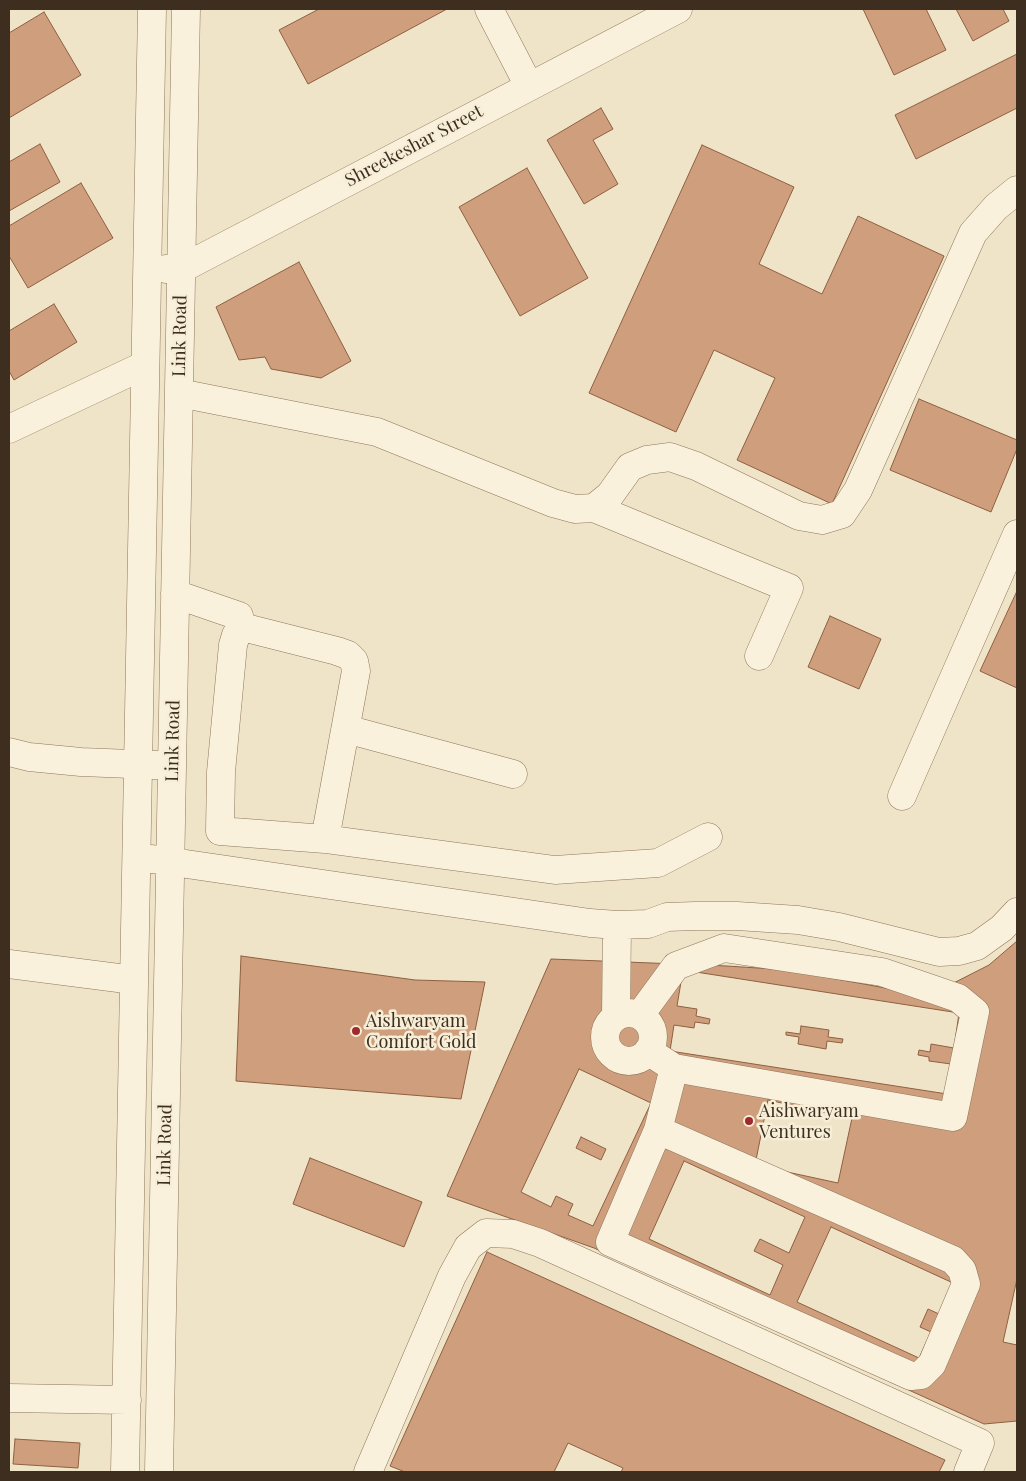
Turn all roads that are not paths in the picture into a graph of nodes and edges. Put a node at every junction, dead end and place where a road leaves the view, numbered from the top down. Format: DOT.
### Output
graph roads {
  1 [pos="152,9"];
  2 [pos="186,9"];
  3 [pos="488,9"];
  4 [pos="672,10"];
  5 [pos="529,86"];
  6 [pos="1017,190"];
  7 [pos="147,269"];
  8 [pos="181,269"];
  9 [pos="145,365"];
  10 [pos="179,393"];
  11 [pos="9,430"];
  12 [pos="594,508"];
  13 [pos="1017,534"];
  14 [pos="175,594"];
  15 [pos="242,629"];
  16 [pos="760,656"];
  17 [pos="346,729"];
  18 [pos="9,752"];
  19 [pos="138,764"];
  20 [pos="172,765"];
  21 [pos="513,774"];
  22 [pos="902,796"];
  23 [pos="708,837"];
  24 [pos="325,839"];
  25 [pos="137,856"];
  26 [pos="170,862"];
  27 [pos="1017,912"];
  28 [pos="616,925"];
  29 [pos="9,964"];
  30 [pos="134,980"];
  31 [pos="628,1016"];
  32 [pos="648,1051"];
  33 [pos="674,1068"];
  34 [pos="658,1130"];
  35 [pos="9,1398"];
  36 [pos="127,1400"];
  37 [pos="126,1472"];
  38 [pos="159,1472"];
  39 [pos="368,1472"];
  40 [pos="968,1472"];
  1 -- 7 [label="street, Link Road"];
  2 -- 8 [label="street, Link Road"];
  3 -- 5 [label="street"];
  4 -- 5 [label="street, Shreekeshar Street"];
  5 -- 8 [label="street, Shreekeshar Street"];
  6 -- 12 [label="street"];
  7 -- 8 [label="street, Shreekeshar Street"];
  7 -- 9 [label="street, Link Road"];
  8 -- 10 [label="street, Link Road"];
  9 -- 11 [label="street"];
  9 -- 19 [label="street, Link Road"];
  10 -- 12 [label="street"];
  10 -- 14 [label="street, Link Road"];
  12 -- 16 [label="street"];
  13 -- 22 [label="street"];
  14 -- 15 [label="street"];
  14 -- 20 [label="street, Link Road"];
  15 -- 17 [label="street"];
  15 -- 24 [label="street"];
  17 -- 21 [label="street"];
  17 -- 24 [label="street"];
  18 -- 19 [label="street"];
  19 -- 20 [label="street"];
  19 -- 25 [label="street, Link Road"];
  20 -- 26 [label="street, Link Road"];
  23 -- 24 [label="street"];
  25 -- 26 [label="street"];
  25 -- 30 [label="street, Link Road"];
  26 -- 28 [label="street"];
  26 -- 38 [label="street, Link Road"];
  27 -- 28 [label="street"];
  28 -- 31 [label="street"];
  29 -- 30 [label="street"];
  30 -- 36 [label="street, Link Road"];
  31 -- 32 [label="street"];
  31 -- 32 [label="street"];
  31 -- 33 [label="street"];
  32 -- 33 [label="street"];
  33 -- 34 [label="street"];
  34 -- 34 [label="street"];
  35 -- 36 [label="street"];
  36 -- 37 [label="street, Link Road"];
  39 -- 40 [label="street"];
}
